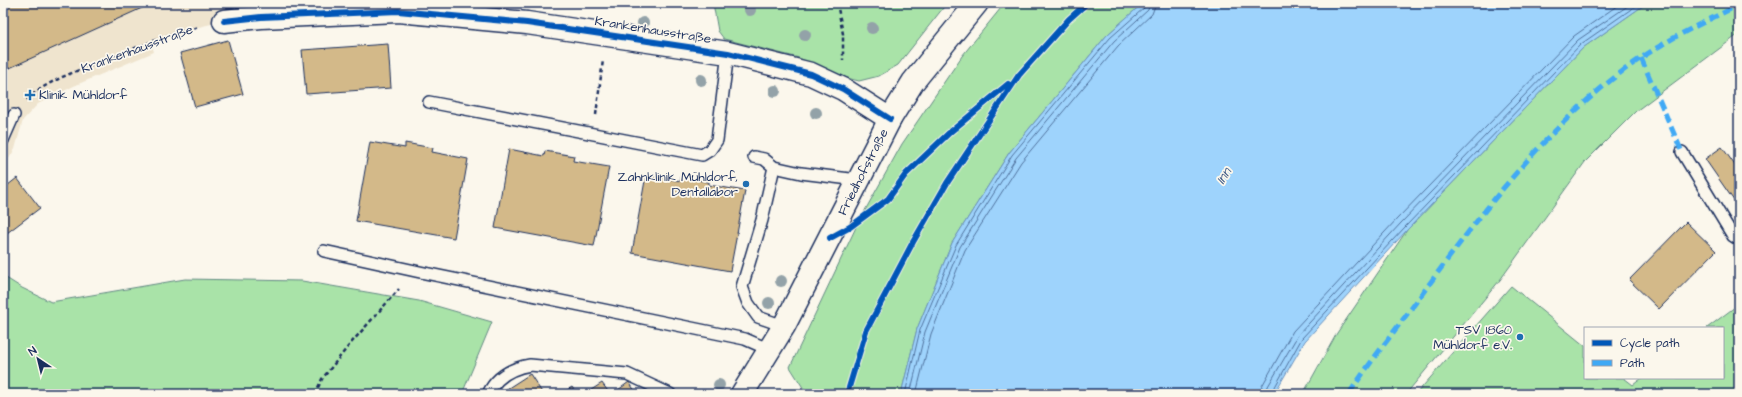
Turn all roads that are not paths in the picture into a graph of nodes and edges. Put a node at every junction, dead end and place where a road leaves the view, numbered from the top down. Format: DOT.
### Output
graph roads {
  1 [pos="977,3"];
  2 [pos="398,7"];
  3 [pos="224,21"];
  4 [pos="728,53"];
  5 [pos="429,102"];
  6 [pos="14,115"];
  7 [pos="890,119"];
  8 [pos="3,140"];
  9 [pos="1682,152"];
  10 [pos="754,157"];
  11 [pos="774,167"];
  12 [pos="858,180"];
  13 [pos="1739,240"];
  14 [pos="324,251"];
  15 [pos="784,326"];
  16 [pos="770,350"];
  17 [pos="488,394"];
  18 [pos="670,394"];
  19 [pos="742,394"];
  1 -- 7 [label="street, Friedhofstraße"];
  2 -- 3 [label="street, Krankenhausstraße"];
  2 -- 4 [label="street, Krankenhausstraße"];
  4 -- 5 [label="lane"];
  4 -- 7 [label="street, Krankenhausstraße"];
  6 -- 8 [label="lane"];
  7 -- 12 [label="street, Friedhofstraße"];
  9 -- 13 [label="lane"];
  10 -- 11 [label="lane"];
  11 -- 12 [label="lane"];
  11 -- 15 [label="lane"];
  12 -- 15 [label="street, Friedhofstraße"];
  14 -- 16 [label="lane"];
  15 -- 16 [label="street, Friedhofstraße"];
  16 -- 19 [label="street, Friedhofstraße"];
  17 -- 18 [label="lane"];
}
